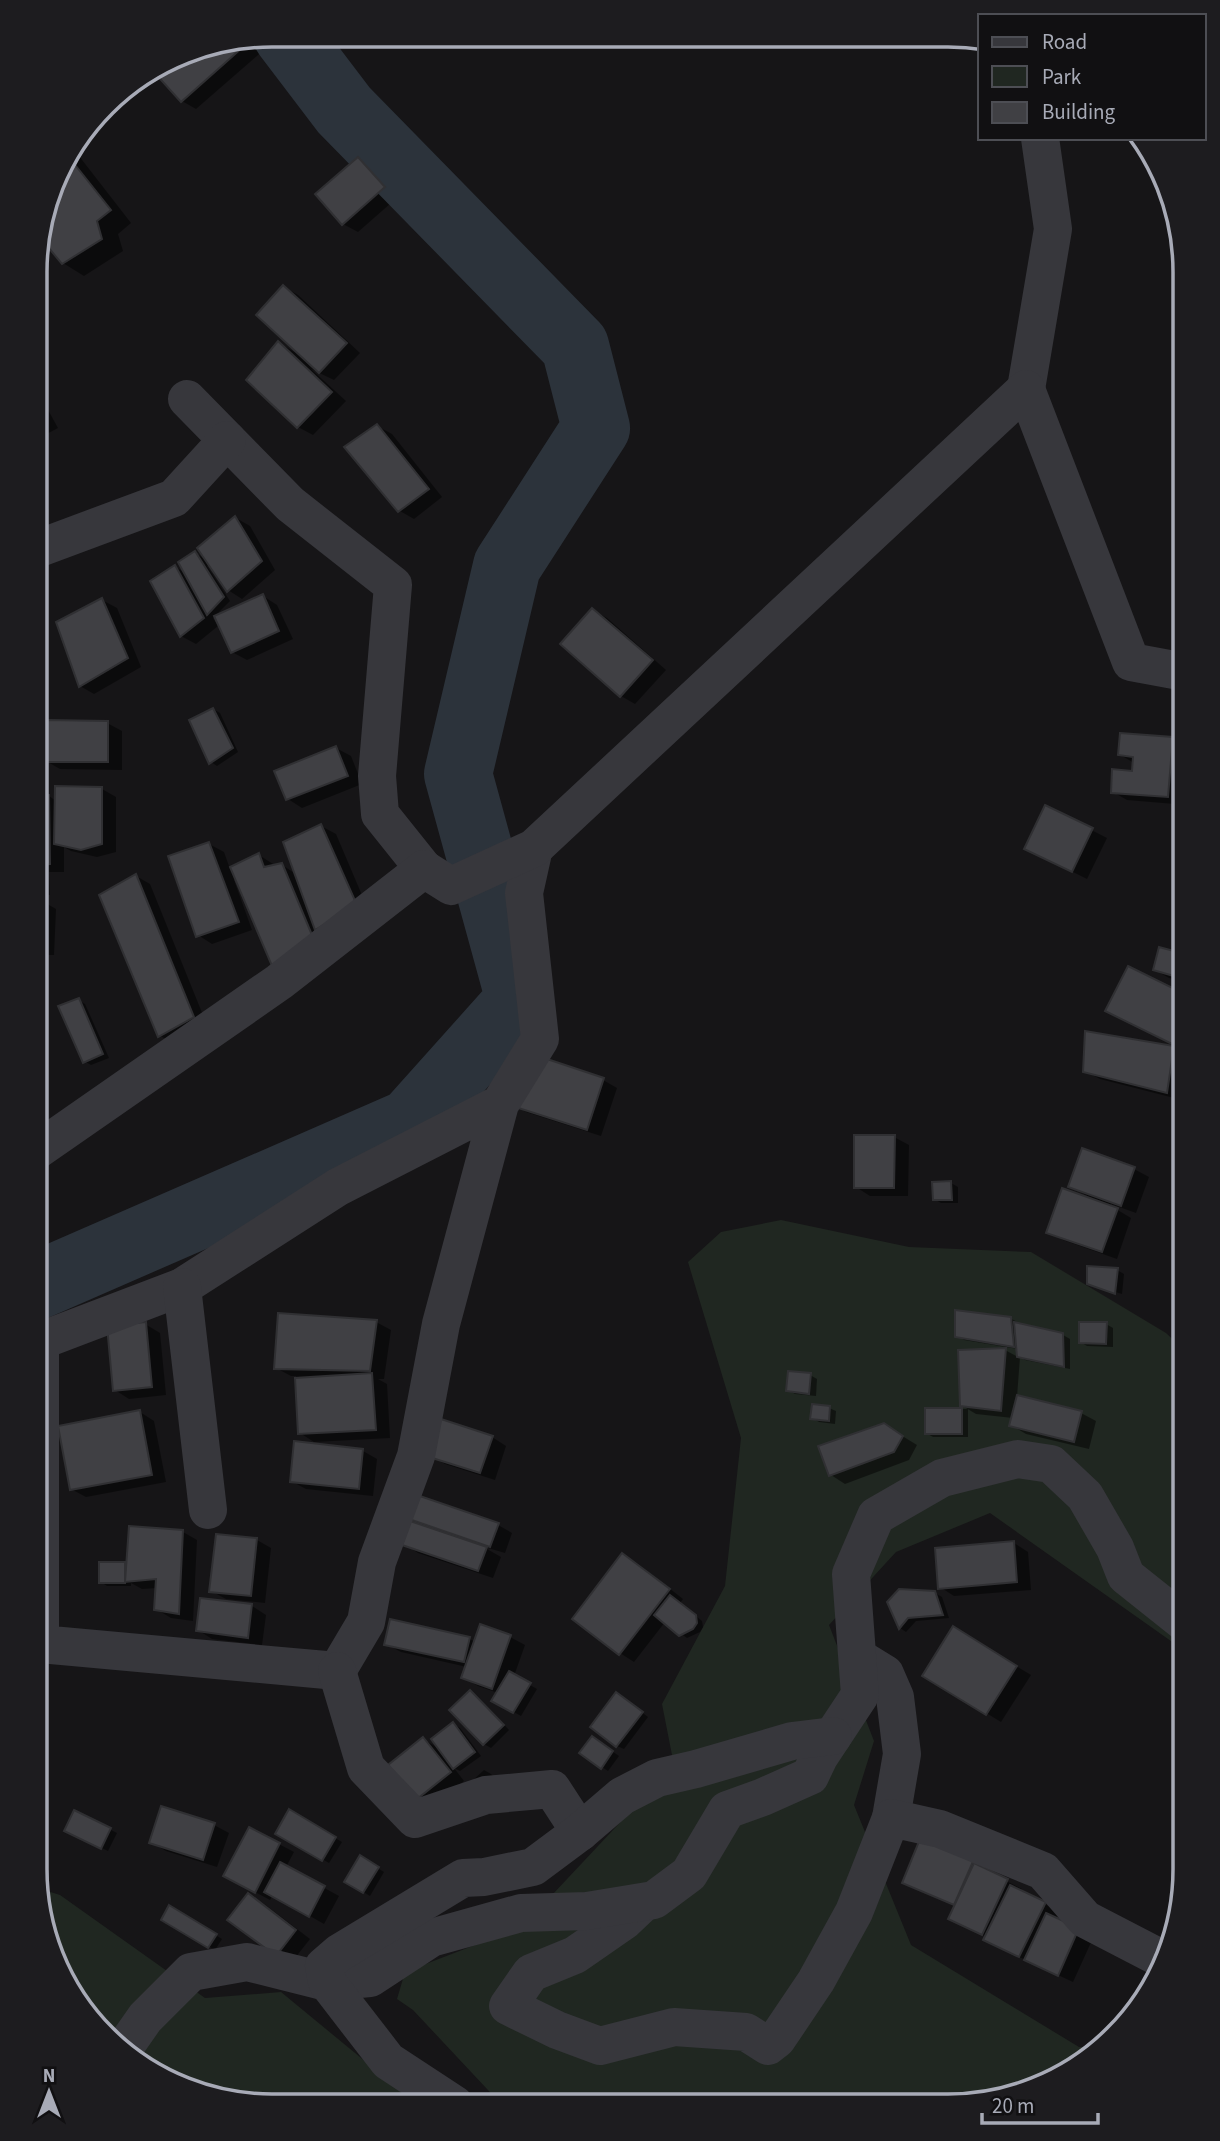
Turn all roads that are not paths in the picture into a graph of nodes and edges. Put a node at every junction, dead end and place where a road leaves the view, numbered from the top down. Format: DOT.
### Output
graph roads {
  1 [pos="1040,140"];
  2 [pos="1026,389"];
  3 [pos="187,399"];
  4 [pos="228,440"];
  5 [pos="47,545"];
  6 [pos="1173,670"];
  7 [pos="534,848"];
  8 [pos="437,878"];
  9 [pos="500,1104"];
  10 [pos="47,1143"];
  11 [pos="182,1287"];
  12 [pos="47,1338"];
  13 [pos="208,1510"];
  14 [pos="1172,1613"];
  15 [pos="47,1645"];
  16 [pos="859,1658"];
  17 [pos="337,1671"];
  18 [pos="833,1736"];
  19 [pos="891,1818"];
  20 [pos="580,1832"];
  21 [pos="643,1903"];
  22 [pos="1156,1956"];
  23 [pos="327,1982"];
  24 [pos="129,2041"];
  25 [pos="438,2094"];
  1 -- 2 [label="street"];
  2 -- 6 [label="street"];
  2 -- 7 [label="street"];
  3 -- 4 [label="street"];
  4 -- 5 [label="street"];
  4 -- 8 [label="street"];
  7 -- 8 [label="street"];
  7 -- 9 [label="street"];
  8 -- 10 [label="street"];
  9 -- 11 [label="street"];
  9 -- 17 [label="street"];
  11 -- 12 [label="street"];
  11 -- 13 [label="street"];
  14 -- 16 [label="street"];
  15 -- 17 [label="street"];
  16 -- 18 [label="street"];
  16 -- 19 [label="street"];
  17 -- 20 [label="street"];
  18 -- 20 [label="street"];
  18 -- 21 [label="street"];
  19 -- 21 [label="street"];
  19 -- 22 [label="street"];
  20 -- 23 [label="street"];
  21 -- 23 [label="street"];
  23 -- 24 [label="street"];
  23 -- 25 [label="street"];
}
